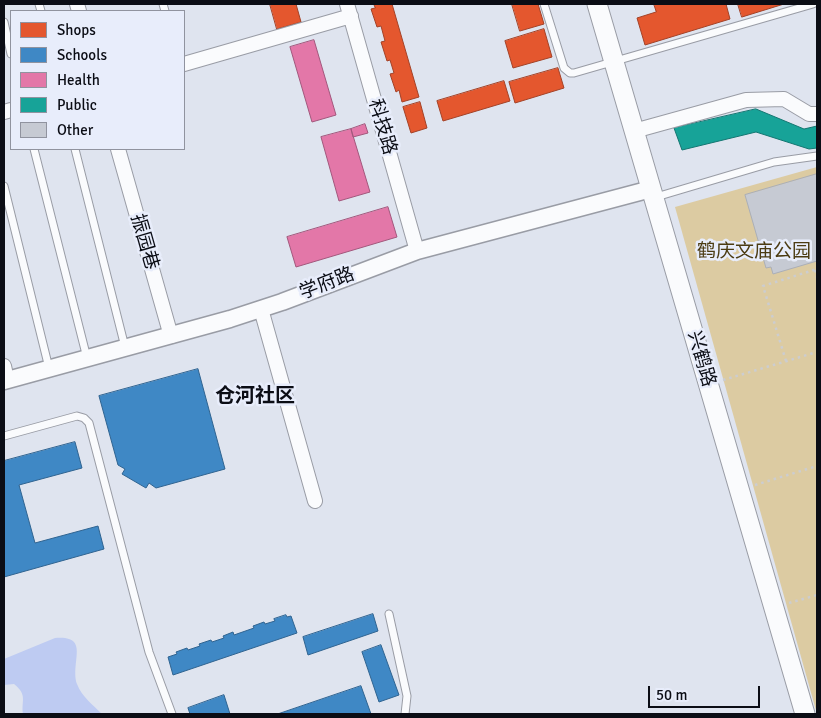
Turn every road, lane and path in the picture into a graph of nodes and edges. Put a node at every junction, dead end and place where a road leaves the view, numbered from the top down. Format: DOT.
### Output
graph roads {
  1 [pos="544,4"];
  2 [pos="597,4"];
  3 [pos="813,4"];
  4 [pos="349,10"];
  5 [pos="4,22"];
  6 [pos="10,49"];
  7 [pos="614,62"];
  8 [pos="185,64"];
  9 [pos="817,114"];
  10 [pos="634,131"];
  11 [pos="34,150"];
  12 [pos="75,150"];
  13 [pos="118,150"];
  14 [pos="817,156"];
  15 [pos="4,186"];
  16 [pos="652,193"];
  17 [pos="417,251"];
  18 [pos="816,269"];
  19 [pos="817,278"];
  20 [pos="261,309"];
  21 [pos="171,336"];
  22 [pos="125,348"];
  23 [pos="817,352"];
  24 [pos="87,358"];
  25 [pos="786,361"];
  26 [pos="49,368"];
  27 [pos="5,375"];
  28 [pos="708,384"];
  29 [pos="4,436"];
  30 [pos="817,466"];
  31 [pos="739,490"];
  32 [pos="315,501"];
  33 [pos="817,595"];
  34 [pos="774,608"];
  35 [pos="389,614"];
  36 [pos="172,714"];
  37 [pos="405,714"];
  38 [pos="805,714"];
  1 -- 7 [label="lane"];
  2 -- 7 [label="main road, 兴鹤路"];
  3 -- 7 [label="lane"];
  4 -- 8 [label="street"];
  4 -- 17 [label="street, 科技路"];
  5 -- 6 [label="lane"];
  7 -- 10 [label="main road, 兴鹤路"];
  9 -- 10 [label="street"];
  10 -- 16 [label="main road, 兴鹤路"];
  11 -- 24 [label="lane"];
  12 -- 22 [label="lane"];
  13 -- 21 [label="street, 振园巷"];
  14 -- 16 [label="lane"];
  15 -- 26 [label="lane"];
  16 -- 17 [label="street, 学府路"];
  16 -- 28 [label="main road, 兴鹤路"];
  17 -- 20 [label="street, 学府路"];
  18 -- 19 [label="path"];
  18 -- 25 [label="path"];
  20 -- 21 [label="street, 学府路"];
  20 -- 32 [label="street"];
  21 -- 22 [label="street, 学府路"];
  22 -- 24 [label="street, 学府路"];
  23 -- 25 [label="path"];
  24 -- 26 [label="street, 学府路"];
  25 -- 28 [label="path"];
  26 -- 27 [label="street, 学府路"];
  28 -- 31 [label="main road, 兴鹤路"];
  29 -- 36 [label="lane"];
  30 -- 31 [label="path"];
  31 -- 34 [label="main road, 兴鹤路"];
  33 -- 34 [label="path"];
  34 -- 38 [label="main road, 兴鹤路"];
  35 -- 37 [label="lane"];
}
